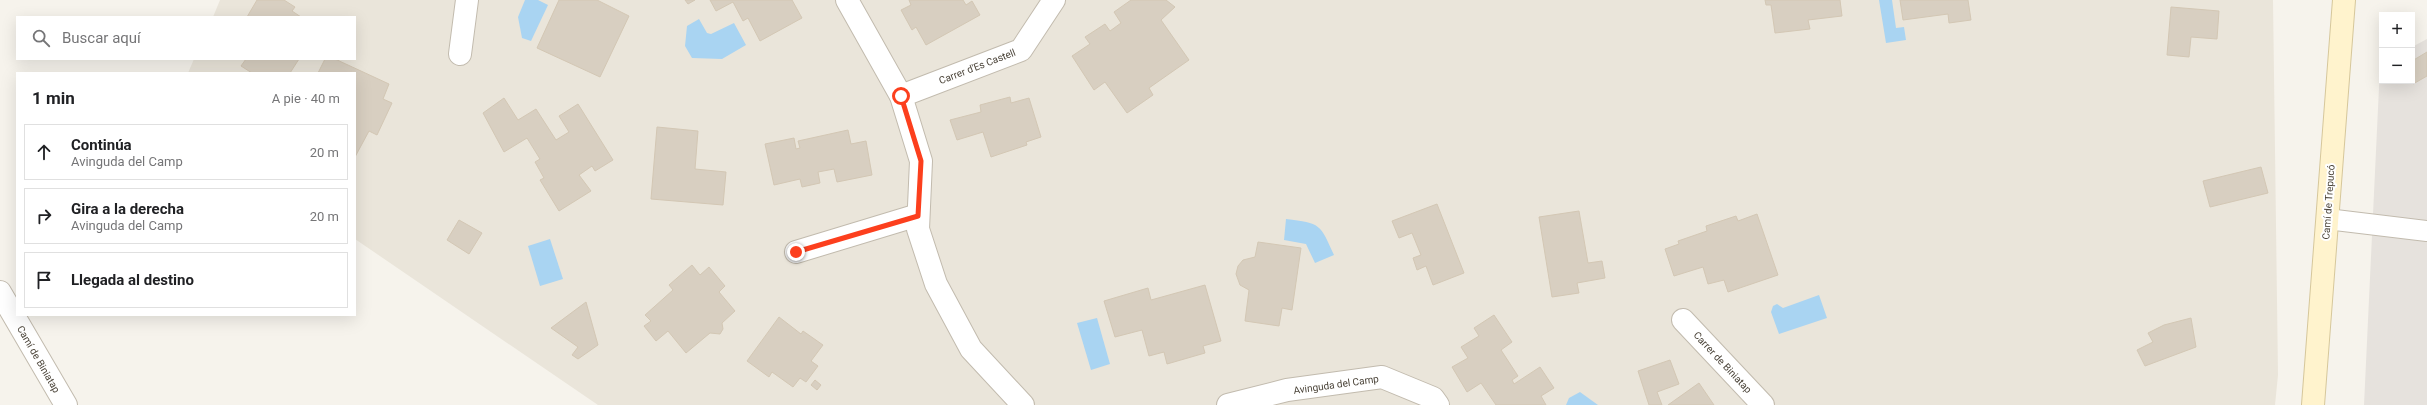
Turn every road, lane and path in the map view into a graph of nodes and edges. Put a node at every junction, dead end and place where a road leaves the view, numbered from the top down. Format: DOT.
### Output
graph roads {
  1 [pos="467,0"];
  2 [pos="846,0"];
  3 [pos="1054,0"];
  4 [pos="2344,0"];
  5 [pos="460,54"];
  6 [pos="901,96"];
  7 [pos="918,216"];
  8 [pos="2327,219"];
  9 [pos="2427,231"];
  10 [pos="796,252"];
  11 [pos="0,292"];
  12 [pos="1683,320"];
  13 [pos="66,405"];
  14 [pos="1023,405"];
  15 [pos="1228,405"];
  16 [pos="1438,405"];
  17 [pos="1763,405"];
  18 [pos="2313,405"];
  1 -- 5 [label="street"];
  2 -- 6 [label="street"];
  3 -- 6 [label="street, Carrer d'Es Castell"];
  4 -- 8 [label="street, Camí de Trepucó"];
  6 -- 7 [label="street"];
  7 -- 10 [label="street"];
  7 -- 14 [label="street"];
  8 -- 9 [label="lane"];
  8 -- 18 [label="street, Camí de Trepucó"];
  11 -- 13 [label="street, Camí de Biniatap"];
  12 -- 17 [label="street, Carrer de Biniatap"];
  15 -- 16 [label="street, Avinguda del Camp"];
}
